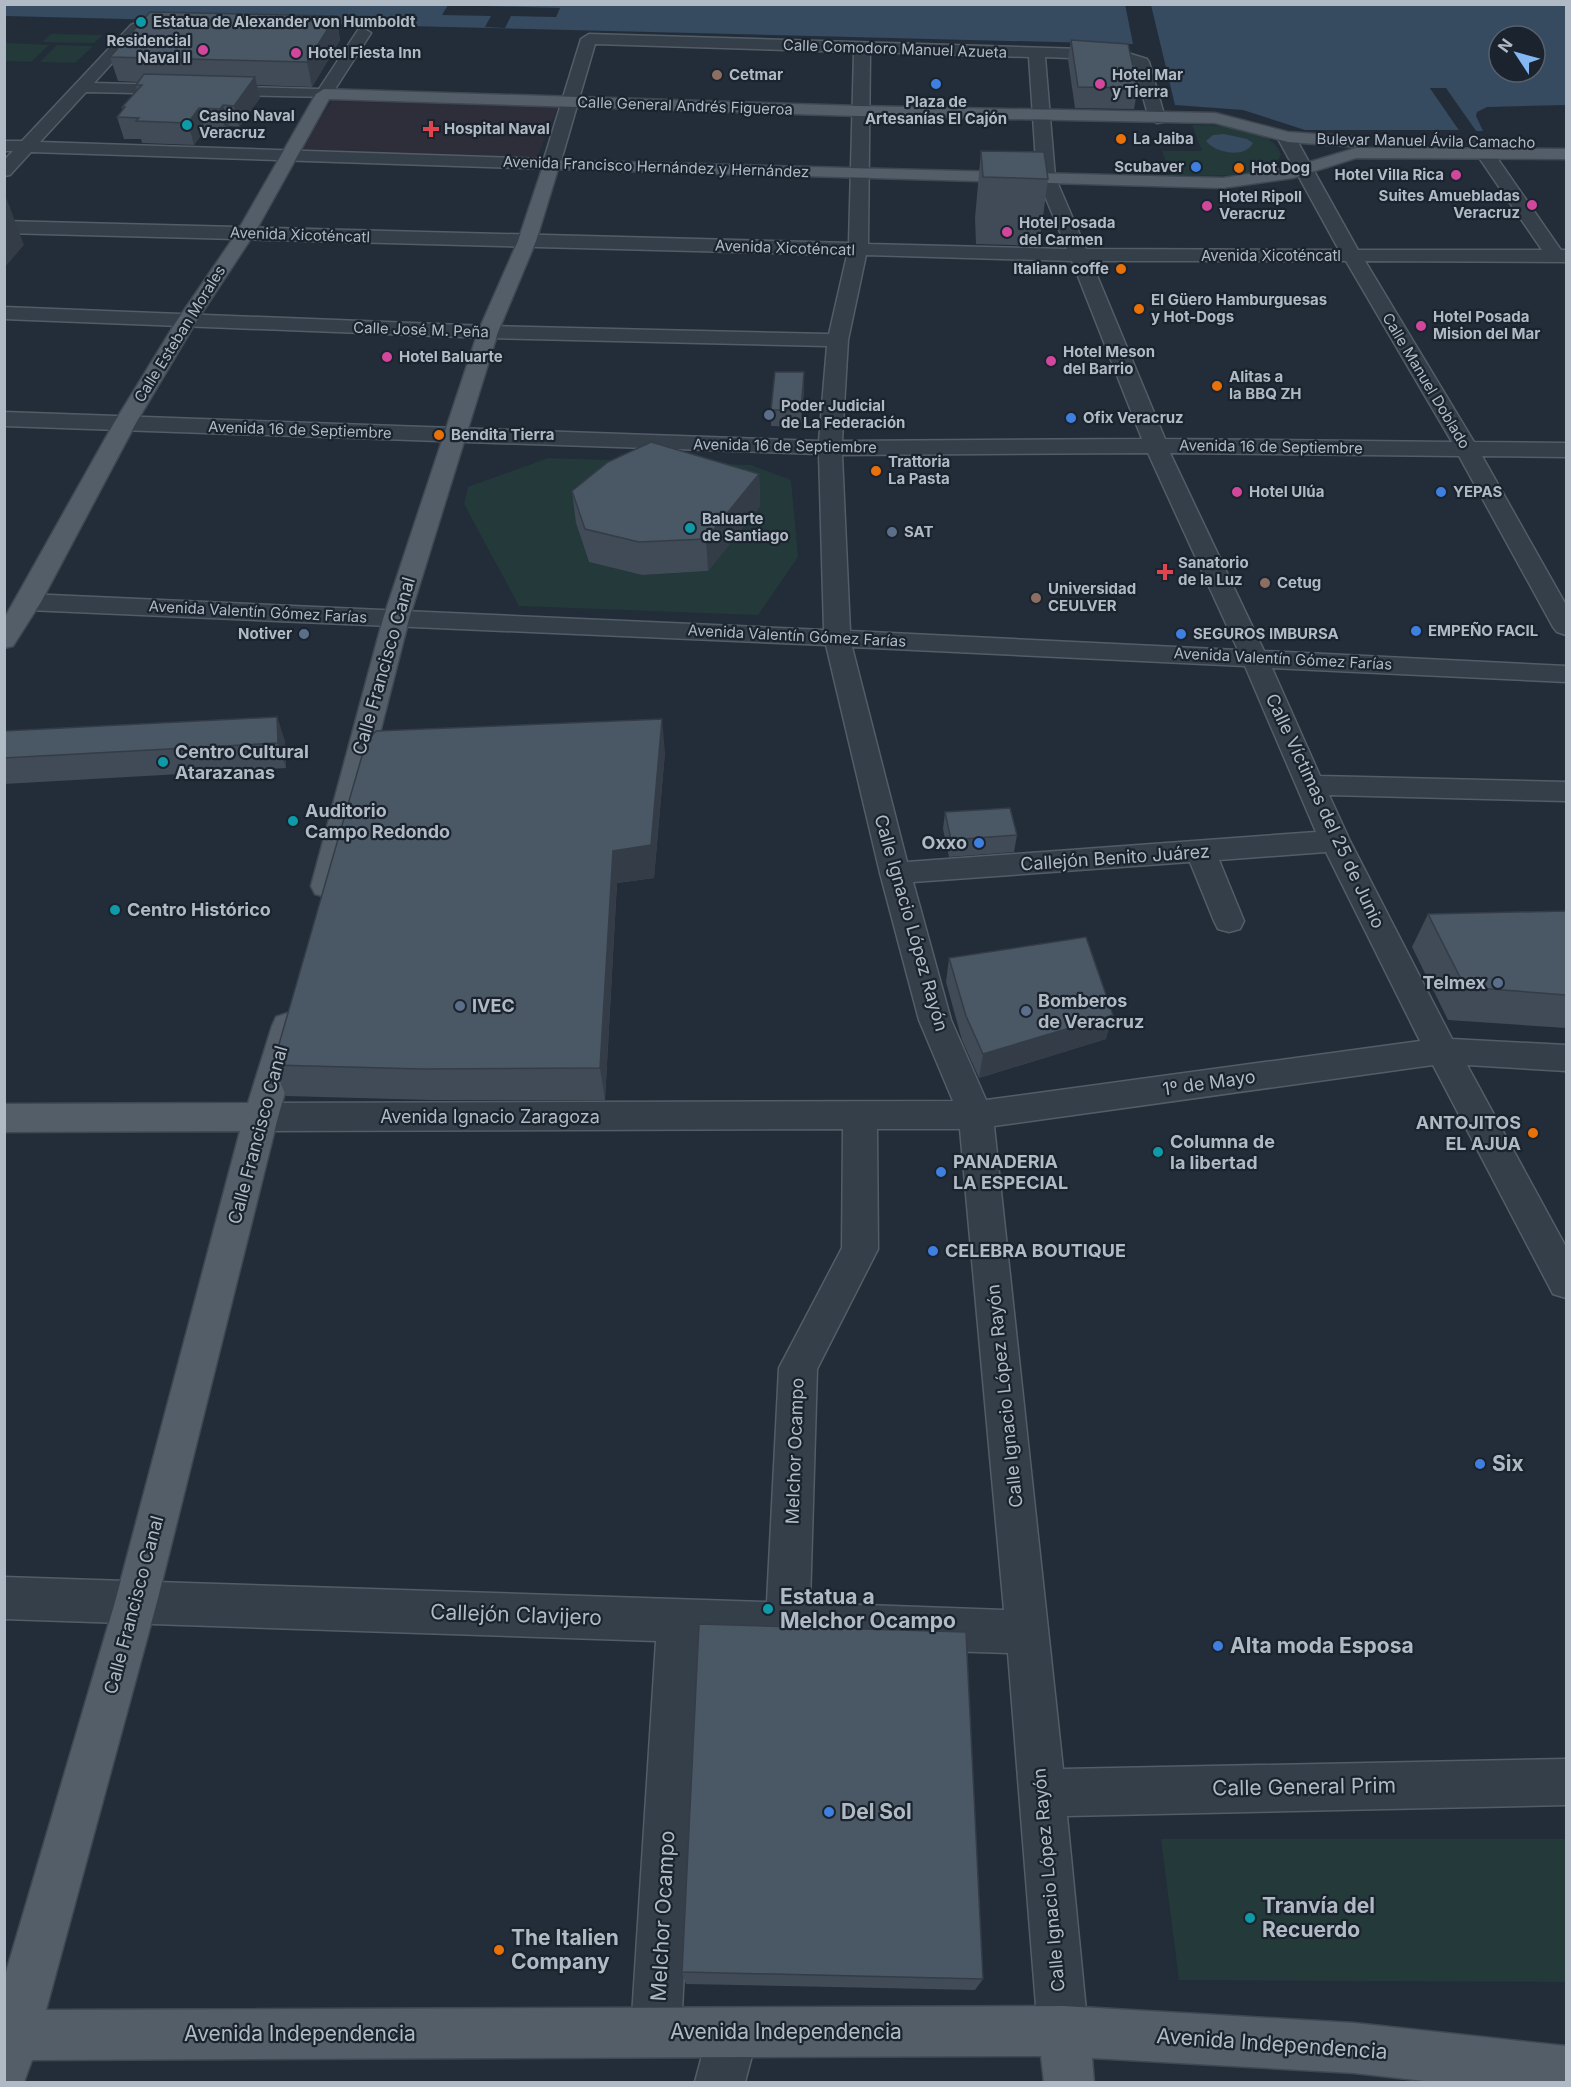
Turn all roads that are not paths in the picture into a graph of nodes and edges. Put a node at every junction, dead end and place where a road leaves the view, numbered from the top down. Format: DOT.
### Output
graph roads {
  1 [pos="136,28"];
  2 [pos="363,33"];
  3 [pos="589,39"];
  4 [pos="862,49"];
  5 [pos="1037,53"];
  6 [pos="82,87"];
  7 [pos="324,94"];
  8 [pos="569,102"];
  9 [pos="859,111"];
  10 [pos="1041,115"];
  11 [pos="1157,118"];
  12 [pos="1286,136"];
  13 [pos="1566,143"];
  14 [pos="4,146"];
  15 [pos="27,147"];
  16 [pos="1482,148"];
  17 [pos="290,154"];
  18 [pos="1566,154"];
  19 [pos="551,164"];
  20 [pos="1305,169"];
  21 [pos="4,171"];
  22 [pos="861,172"];
  23 [pos="1046,177"];
  24 [pos="4,227"];
  25 [pos="244,234"];
  26 [pos="527,241"];
  27 [pos="858,250"];
  28 [pos="1079,255"];
  29 [pos="1352,256"];
  30 [pos="1561,256"];
  31 [pos="4,313"];
  32 [pos="186,322"];
  33 [pos="488,332"];
  34 [pos="838,339"];
  35 [pos="4,419"];
  36 [pos="124,423"];
  37 [pos="453,436"];
  38 [pos="1156,446"];
  39 [pos="830,448"];
  40 [pos="1467,449"];
  41 [pos="1566,450"];
  42 [pos="28,602"];
  43 [pos="396,619"];
  44 [pos="1566,627"];
  45 [pos="837,638"];
  46 [pos="4,640"];
  47 [pos="1254,657"];
  48 [pos="1566,674"];
  49 [pos="1309,785"];
  50 [pos="1566,791"];
  51 [pos="1335,841"];
  52 [pos="1201,853"];
  53 [pos="895,873"];
  54 [pos="321,907"];
  55 [pos="1229,921"];
  56 [pos="293,1006"];
  57 [pos="1442,1051"];
  58 [pos="1566,1058"];
  59 [pos="860,1114"];
  60 [pos="976,1115"];
  61 [pos="261,1117"];
  62 [pos="4,1118"];
  63 [pos="1566,1282"];
  64 [pos="4,1598"];
  65 [pos="136,1602"];
  66 [pos="679,1620"];
  67 [pos="788,1624"];
  68 [pos="1028,1632"];
  69 [pos="1566,1782"];
  70 [pos="1041,1794"];
  71 [pos="1063,2031"];
  72 [pos="656,2032"];
  73 [pos="733,2033"];
  74 [pos="7,2046"];
  75 [pos="1566,2072"];
  76 [pos="720,2082"];
  77 [pos="1069,2082"];
  1 -- 6 [label="street"];
  2 -- 7 [label="street, Calle Esteban Morales"];
  3 -- 4 [label="street, Calle Comodoro Manuel Azueta"];
  3 -- 8 [label="street, Calle Francisco Canal"];
  4 -- 5 [label="street, Calle Comodoro Manuel Azueta"];
  4 -- 9 [label="street, Calle Ignacio López Rayón"];
  5 -- 10 [label="street, Calle Víctimas del 25 de Junio"];
  5 -- 11 [label="street, Calle Comodoro Manuel Azueta"];
  6 -- 7 [label="street, Calle General Andrés Figueroa"];
  6 -- 15 [label="street"];
  7 -- 8 [label="main road, Calle General Andrés Figueroa"];
  7 -- 17 [label="main road, Calle Esteban Morales"];
  8 -- 9 [label="main road, Calle General Andrés Figueroa"];
  8 -- 19 [label="street, Calle Francisco Canal"];
  9 -- 10 [label="main road, Calle General Andrés Figueroa"];
  9 -- 22 [label="street, Calle Ignacio López Rayón"];
  10 -- 11 [label="main road, Calle General Andrés Figueroa"];
  10 -- 23 [label="street, Calle Víctimas del 25 de Junio"];
  11 -- 12 [label="main road, Calle General Andrés Figueroa"];
  12 -- 16 [label="main road, Bulevar Manuel Ávila Camacho"];
  12 -- 20 [label="street, Calle Manuel Doblado"];
  13 -- 16 [label="main road, Bulevar Manuel Ávila Camacho"];
  14 -- 15 [label="street, Avenida Francisco Hernández y Hernández"];
  15 -- 17 [label="street, Avenida Francisco Hernández y Hernández"];
  15 -- 21 [label="street"];
  16 -- 18 [label="main road, Bulevar Manuel Ávila Camacho"];
  16 -- 20 [label="main road, Bulevar Manuel Ávila Camacho"];
  16 -- 30 [label="street"];
  17 -- 19 [label="street, Avenida Francisco Hernández y Hernández"];
  17 -- 25 [label="main road, Calle Esteban Morales"];
  19 -- 22 [label="main road, Avenida Francisco Hernández y Hernández"];
  19 -- 26 [label="main road, Calle Francisco Canal"];
  20 -- 23 [label="main road, Avenida Francisco Hernández y Hernández"];
  20 -- 29 [label="street, Calle Manuel Doblado"];
  22 -- 23 [label="main road, Avenida Francisco Hernández y Hernández"];
  22 -- 27 [label="street, Calle Ignacio López Rayón"];
  23 -- 28 [label="street, Calle Víctimas del 25 de Junio"];
  24 -- 25 [label="street, Avenida Xicoténcatl"];
  25 -- 26 [label="street, Avenida Xicoténcatl"];
  25 -- 32 [label="main road, Calle Esteban Morales"];
  26 -- 27 [label="street, Avenida Xicoténcatl"];
  26 -- 33 [label="main road, Calle Francisco Canal"];
  27 -- 28 [label="street, Avenida Xicoténcatl"];
  27 -- 34 [label="street, Calle Ignacio López Rayón"];
  28 -- 29 [label="street, Avenida Xicoténcatl"];
  28 -- 38 [label="street, Calle Víctimas del 25 de Junio"];
  29 -- 30 [label="street, Avenida Xicoténcatl"];
  29 -- 40 [label="street, Calle Manuel Doblado"];
  31 -- 32 [label="street, Calle José M. Peña"];
  32 -- 33 [label="street, Calle José M. Peña"];
  32 -- 36 [label="main road, Calle Esteban Morales"];
  33 -- 34 [label="street, Calle José M. Peña"];
  33 -- 37 [label="main road, Calle Francisco Canal"];
  34 -- 39 [label="street, Calle Ignacio López Rayón"];
  35 -- 36 [label="street, Avenida 16 de Septiembre"];
  36 -- 37 [label="street, Avenida 16 de Septiembre"];
  36 -- 42 [label="main road, Calle Esteban Morales"];
  37 -- 39 [label="street, Avenida 16 de Septiembre"];
  37 -- 43 [label="main road, Calle Francisco Canal"];
  38 -- 39 [label="street, Avenida 16 de Septiembre"];
  38 -- 40 [label="street, Avenida 16 de Septiembre"];
  38 -- 47 [label="street, Calle Víctimas del 25 de Junio"];
  39 -- 45 [label="street, Calle Ignacio López Rayón"];
  40 -- 41 [label="street, Avenida 16 de Septiembre"];
  40 -- 44 [label="street, Calle Manuel Doblado"];
  42 -- 43 [label="street, Avenida Valentín Gómez Farías"];
  42 -- 46 [label="main road, Calle Esteban Morales"];
  43 -- 45 [label="street, Avenida Valentín Gómez Farías"];
  43 -- 54 [label="main road, Calle Francisco Canal"];
  45 -- 47 [label="street, Avenida Valentín Gómez Farías"];
  45 -- 53 [label="street, Calle Ignacio López Rayón"];
  47 -- 48 [label="street, Avenida Valentín Gómez Farías"];
  47 -- 49 [label="street, Calle Víctimas del 25 de Junio"];
  49 -- 50 [label="street"];
  49 -- 51 [label="street, Calle Víctimas del 25 de Junio"];
  51 -- 52 [label="street, Callejón Benito Juárez"];
  51 -- 57 [label="street, Calle Víctimas del 25 de Junio"];
  52 -- 53 [label="street, Callejón Benito Juárez"];
  52 -- 55 [label="street"];
  53 -- 60 [label="street, Calle Ignacio López Rayón"];
  56 -- 61 [label="main road, Calle Francisco Canal"];
  57 -- 58 [label="street, 1º de Mayo"];
  57 -- 60 [label="street, 1º de Mayo"];
  57 -- 63 [label="street, Calle Víctimas del 25 de Junio"];
  59 -- 60 [label="street, Avenida Ignacio Zaragoza"];
  59 -- 61 [label="street, Avenida Ignacio Zaragoza"];
  59 -- 67 [label="street, Melchor Ocampo"];
  60 -- 68 [label="street, Calle Ignacio López Rayón"];
  61 -- 62 [label="main road, Avenida Ignacio Zaragoza"];
  61 -- 65 [label="main road, Calle Francisco Canal"];
  64 -- 65 [label="street, Callejón Clavijero"];
  65 -- 66 [label="street, Callejón Clavijero"];
  65 -- 74 [label="main road, Calle Francisco Canal"];
  66 -- 67 [label="street, Callejón Clavijero"];
  66 -- 72 [label="street, Melchor Ocampo"];
  67 -- 68 [label="street, Callejón Clavijero"];
  68 -- 70 [label="street, Calle Ignacio López Rayón"];
  69 -- 70 [label="street, Calle General Prim"];
  70 -- 71 [label="street, Calle Ignacio López Rayón"];
  71 -- 73 [label="main road, Avenida Independencia"];
  71 -- 75 [label="main road, Avenida Independencia"];
  71 -- 77 [label="main road, Calle Ignacio López Rayón"];
  72 -- 73 [label="main road, Avenida Independencia"];
  72 -- 74 [label="main road, Avenida Independencia"];
  73 -- 76 [label="street"];
}
